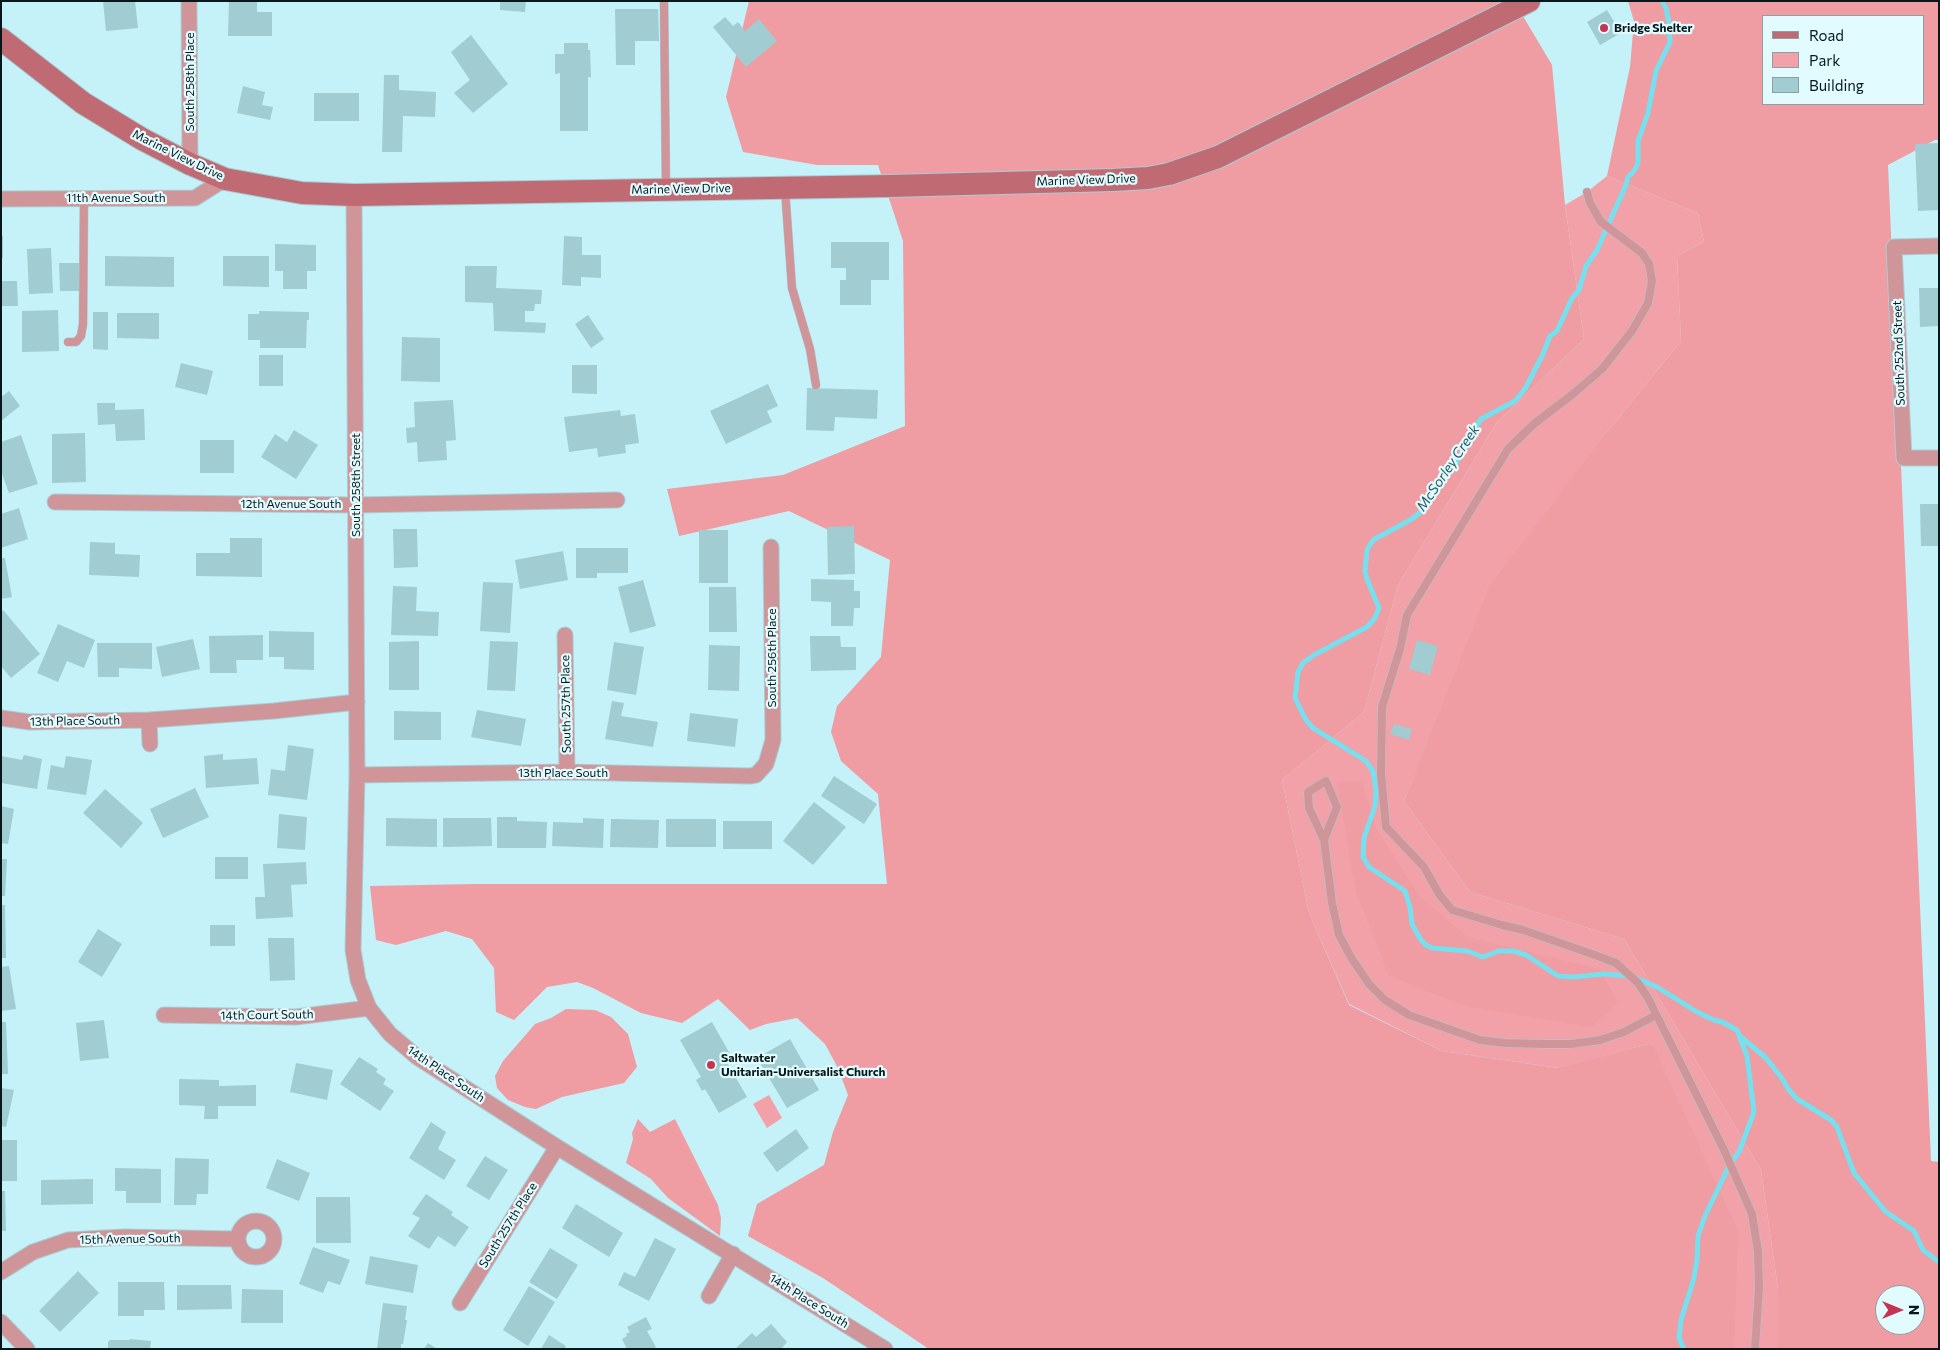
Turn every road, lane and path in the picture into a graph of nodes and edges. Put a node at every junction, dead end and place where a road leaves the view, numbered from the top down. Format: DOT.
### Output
graph roads {
  1 [pos="189,1"];
  2 [pos="664,1"];
  3 [pos="1528,1"];
  4 [pos="1,40"];
  5 [pos="190,164"];
  6 [pos="224,179"];
  7 [pos="784,187"];
  8 [pos="666,190"];
  9 [pos="1587,192"];
  10 [pos="354,194"];
  11 [pos="84,198"];
  12 [pos="1,199"];
  13 [pos="1939,246"];
  14 [pos="68,342"];
  15 [pos="816,385"];
  16 [pos="1939,458"];
  17 [pos="617,500"];
  18 [pos="55,502"];
  19 [pos="357,504"];
  20 [pos="771,547"];
  21 [pos="565,635"];
  22 [pos="357,702"];
  23 [pos="1,718"];
  24 [pos="150,720"];
  25 [pos="150,744"];
  26 [pos="765,767"];
  27 [pos="567,772"];
  28 [pos="358,775"];
  29 [pos="1324,840"];
  30 [pos="369,1008"];
  31 [pos="164,1015"];
  32 [pos="1656,1015"];
  33 [pos="557,1147"];
  34 [pos="237,1239"];
  35 [pos="733,1254"];
  36 [pos="1,1272"];
  37 [pos="709,1296"];
  38 [pos="460,1303"];
  39 [pos="1,1322"];
  40 [pos="27,1349"];
  41 [pos="884,1349"];
  42 [pos="1755,1349"];
  1 -- 5 [label="street, South 258th Place"];
  2 -- 8 [label="lane"];
  3 -- 7 [label="main road, Marine View Drive"];
  4 -- 5 [label="main road, Marine View Drive"];
  5 -- 6 [label="main road, Marine View Drive"];
  6 -- 10 [label="main road, Marine View Drive"];
  6 -- 11 [label="street, 11th Avenue South"];
  7 -- 8 [label="main road, Marine View Drive"];
  7 -- 15 [label="lane"];
  8 -- 10 [label="main road, Marine View Drive"];
  9 -- 32 [label="lane"];
  10 -- 19 [label="street, South 258th Street"];
  11 -- 12 [label="street, 11th Avenue South"];
  11 -- 14 [label="lane"];
  13 -- 16 [label="street, South 252nd Street"];
  17 -- 19 [label="street, 12th Avenue South"];
  18 -- 19 [label="street, 12th Avenue South"];
  19 -- 22 [label="street, South 258th Street"];
  20 -- 26 [label="street, South 256th Place"];
  21 -- 27 [label="street, South 257th Place"];
  22 -- 24 [label="street, 13th Place South"];
  22 -- 28 [label="street, South 258th Street"];
  23 -- 24 [label="street, 13th Place South"];
  24 -- 25 [label="street"];
  26 -- 27 [label="street, 13th Place South"];
  27 -- 28 [label="street, 13th Place South"];
  28 -- 30 [label="street, 14th Place South"];
  29 -- 29 [label="lane"];
  29 -- 32 [label="lane"];
  30 -- 31 [label="street, 14th Court South"];
  30 -- 33 [label="street, 14th Place South"];
  32 -- 42 [label="lane"];
  33 -- 35 [label="street, 14th Place South"];
  33 -- 38 [label="street, South 257th Place"];
  34 -- 36 [label="street, 15th Avenue South"];
  35 -- 37 [label="street"];
  35 -- 41 [label="street, 14th Place South"];
  39 -- 40 [label="street"];
}
